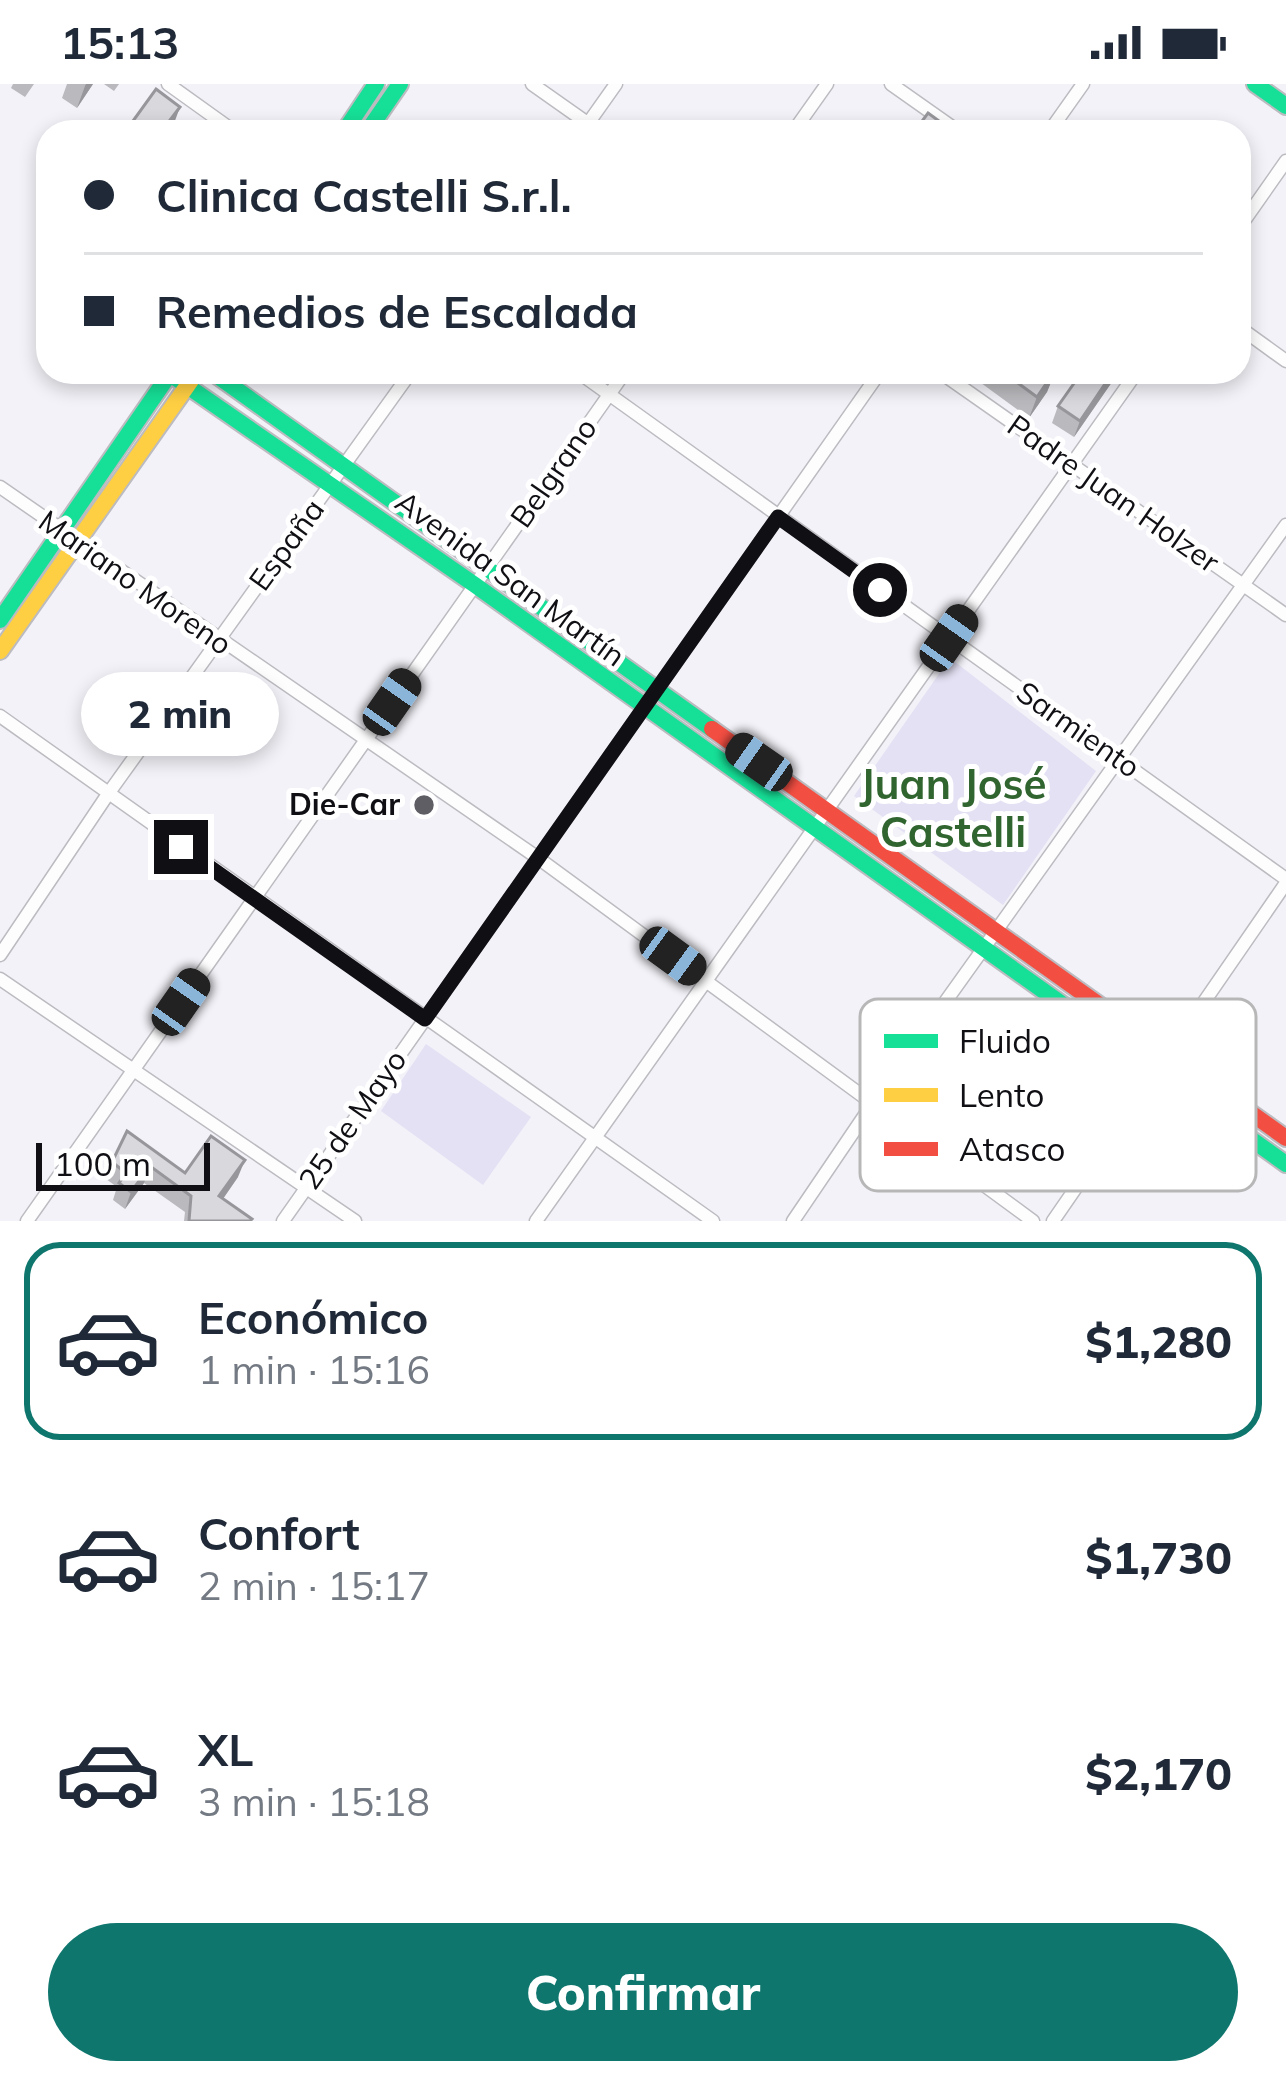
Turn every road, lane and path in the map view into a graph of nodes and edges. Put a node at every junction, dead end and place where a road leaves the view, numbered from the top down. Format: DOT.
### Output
graph roads {
  1 [pos="168,84"];
  2 [pos="376,84"];
  3 [pos="400,84"];
  4 [pos="532,84"];
  5 [pos="616,84"];
  6 [pos="827,84"];
  7 [pos="891,84"];
  8 [pos="1083,84"];
  9 [pos="1255,84"];
  10 [pos="1286,106"];
  11 [pos="218,120"];
  12 [pos="352,120"];
  13 [pos="375,120"];
  14 [pos="578,120"];
  15 [pos="595,120"];
  16 [pos="802,120"];
  17 [pos="942,120"];
  18 [pos="1058,120"];
  19 [pos="1286,161"];
  20 [pos="1251,211"];
  21 [pos="1251,336"];
  22 [pos="1286,361"];
  23 [pos="163,384"];
  24 [pos="188,384"];
  25 [pos="199,384"];
  26 [pos="229,384"];
  27 [pos="403,384"];
  28 [pos="595,384"];
  29 [pos="616,384"];
  30 [pos="872,384"];
  31 [pos="957,384"];
  32 [pos="1129,384"];
  33 [pos="609,394"];
  34 [pos="1072,464"];
  35 [pos="345,466"];
  36 [pos="331,485"];
  37 [pos="0,488"];
  38 [pos="778,517"];
  39 [pos="1286,525"];
  40 [pos="68,537"];
  41 [pos="488,566"];
  42 [pos="475,585"];
  43 [pos="1243,585"];
  44 [pos="1286,615"];
  45 [pos="0,620"];
  46 [pos="949,638"];
  47 [pos="218,640"];
  48 [pos="0,651"];
  49 [pos="656,691"];
  50 [pos="643,708"];
  51 [pos="0,716"];
  52 [pos="364,741"];
  53 [pos="1119,760"];
  54 [pos="107,794"];
  55 [pos="828,810"];
  56 [pos="813,830"];
  57 [pos="538,858"];
  58 [pos="1286,881"];
  59 [pos="254,899"];
  60 [pos="997,933"];
  61 [pos="983,950"];
  62 [pos="0,955"];
  63 [pos="0,980"];
  64 [pos="706,980"];
  65 [pos="948,999"];
  66 [pos="1051,999"];
  67 [pos="1090,999"];
  68 [pos="1204,999"];
  69 [pos="425,1019"];
  70 [pos="133,1070"];
  71 [pos="860,1093"];
  72 [pos="1256,1117"];
  73 [pos="860,1121"];
  74 [pos="596,1138"];
  75 [pos="1286,1138"];
  76 [pos="1256,1143"];
  77 [pos="1286,1164"];
  78 [pos="306,1188"];
  79 [pos="993,1191"];
  80 [pos="1073,1191"];
  81 [pos="27,1221"];
  82 [pos="283,1221"];
  83 [pos="355,1221"];
  84 [pos="536,1221"];
  85 [pos="713,1221"];
  86 [pos="793,1221"];
  87 [pos="1033,1221"];
  88 [pos="1053,1221"];
  1 -- 11 [label="street"];
  2 -- 12 [label="main road"];
  3 -- 13 [label="main road"];
  4 -- 14 [label="street"];
  5 -- 15 [label="street"];
  6 -- 16 [label="street"];
  7 -- 17 [label="street"];
  8 -- 18 [label="street"];
  9 -- 10 [label="main road"];
  19 -- 20 [label="street"];
  21 -- 22 [label="street"];
  23 -- 40 [label="main road"];
  24 -- 40 [label="main road"];
  25 -- 36 [label="main road, Avenida San Martín"];
  26 -- 35 [label="main road, Avenida San Martín"];
  27 -- 35 [label="street, España"];
  28 -- 33 [label="street, Sarmiento"];
  29 -- 33 [label="street, Belgrano"];
  30 -- 38 [label="street, 25 de Mayo"];
  31 -- 34 [label="street, Padre Juan Holzer"];
  32 -- 34 [label="street"];
  33 -- 38 [label="street, Sarmiento"];
  33 -- 41 [label="street, Belgrano"];
  34 -- 43 [label="street, Padre Juan Holzer"];
  34 -- 46 [label="street"];
  35 -- 36 [label="street, España"];
  35 -- 41 [label="main road, Avenida San Martín"];
  36 -- 42 [label="main road, Avenida San Martín"];
  36 -- 47 [label="street, España"];
  37 -- 40 [label="street, Mariano Moreno"];
  38 -- 46 [label="street, Sarmiento"];
  38 -- 49 [label="street, 25 de Mayo"];
  39 -- 43 [label="street"];
  40 -- 45 [label="main road"];
  40 -- 47 [label="street, Mariano Moreno"];
  40 -- 48 [label="main road"];
  41 -- 42 [label="street, Belgrano"];
  41 -- 49 [label="main road, Avenida San Martín"];
  42 -- 50 [label="main road, Avenida San Martín"];
  42 -- 52 [label="street, Belgrano"];
  43 -- 44 [label="street, Padre Juan Holzer"];
  43 -- 53 [label="street"];
  46 -- 53 [label="street, Sarmiento"];
  46 -- 55 [label="street"];
  47 -- 52 [label="street, Mariano Moreno"];
  47 -- 54 [label="street, España"];
  49 -- 50 [label="street, 25 de Mayo"];
  49 -- 55 [label="main road, Avenida San Martín"];
  50 -- 56 [label="main road, Avenida San Martín"];
  50 -- 57 [label="street, 25 de Mayo"];
  51 -- 54 [label="street"];
  52 -- 57 [label="street, Mariano Moreno"];
  52 -- 59 [label="street, Belgrano"];
  53 -- 58 [label="street, Sarmiento"];
  53 -- 60 [label="street"];
  54 -- 59 [label="street"];
  54 -- 62 [label="street, España"];
  55 -- 56 [label="street"];
  55 -- 60 [label="main road, Avenida San Martín"];
  56 -- 61 [label="main road, Avenida San Martín"];
  56 -- 64 [label="street"];
  57 -- 64 [label="street, Mariano Moreno"];
  57 -- 69 [label="street, 25 de Mayo"];
  58 -- 68 [label="street"];
  59 -- 69 [label="street"];
  59 -- 70 [label="street, Belgrano"];
  60 -- 61 [label="street"];
  60 -- 67 [label="main road, Avenida San Martín"];
  61 -- 65 [label="street"];
  61 -- 66 [label="main road, Avenida San Martín"];
  63 -- 70 [label="street"];
  64 -- 71 [label="street, Mariano Moreno"];
  64 -- 74 [label="street"];
  69 -- 74 [label="street"];
  69 -- 78 [label="street, 25 de Mayo"];
  70 -- 78 [label="street"];
  70 -- 81 [label="street, Belgrano"];
  72 -- 75 [label="main road, Avenida San Martín"];
  73 -- 86 [label="street"];
  74 -- 84 [label="street"];
  74 -- 85 [label="street"];
  76 -- 77 [label="main road, Avenida San Martín"];
  78 -- 82 [label="street, 25 de Mayo"];
  78 -- 83 [label="street"];
  79 -- 87 [label="street, Mariano Moreno"];
  80 -- 88 [label="street"];
}
